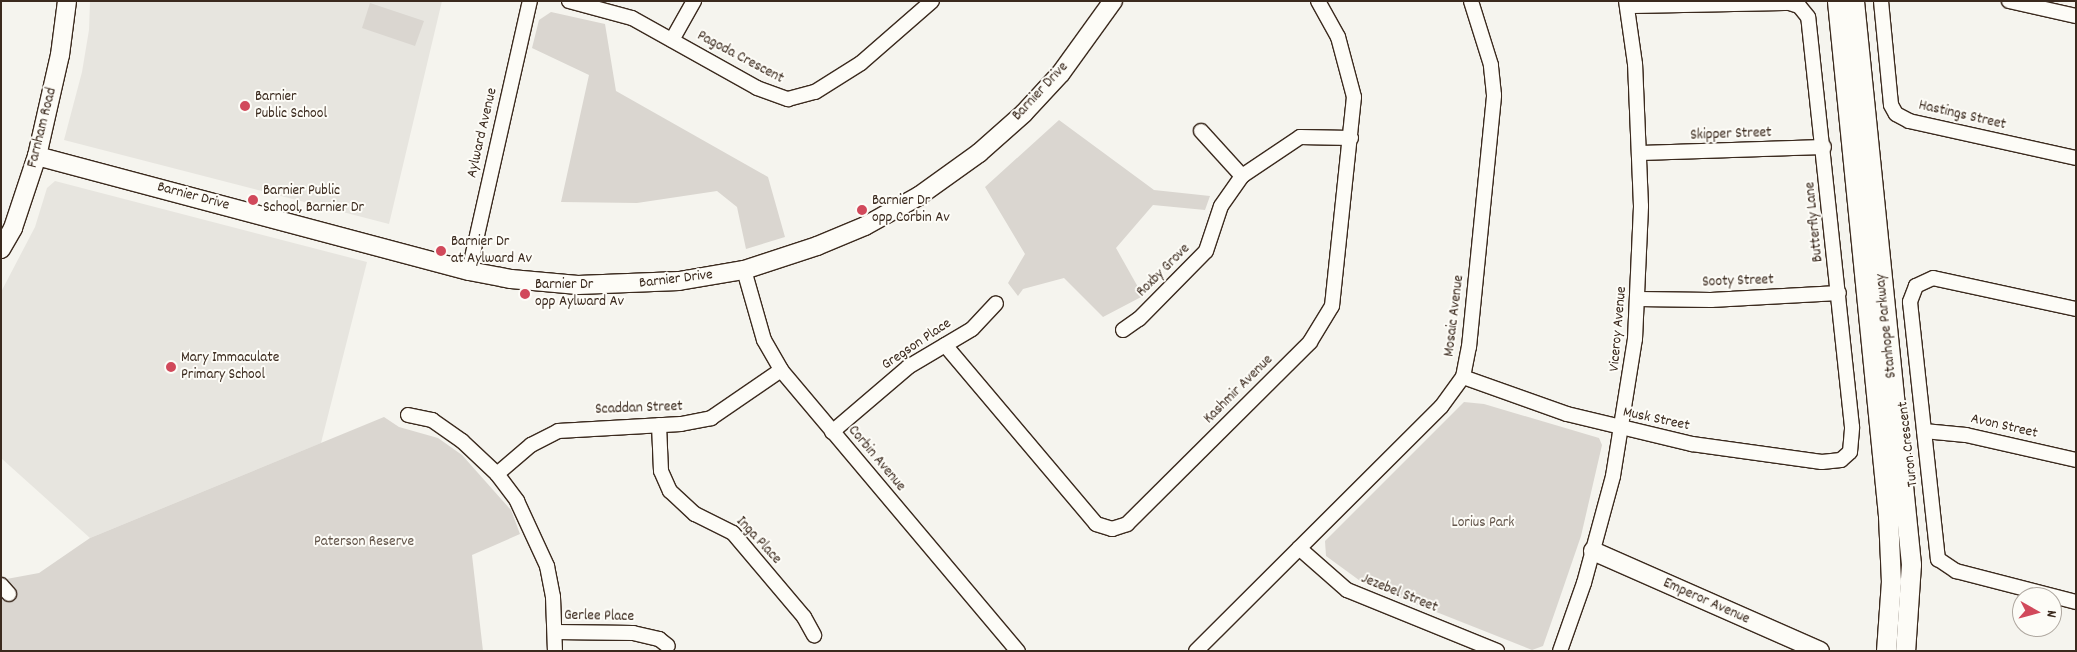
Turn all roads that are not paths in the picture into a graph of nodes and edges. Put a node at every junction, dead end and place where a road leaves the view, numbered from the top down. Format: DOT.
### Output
graph roads {
  1 [pos="67,1"];
  2 [pos="530,1"];
  3 [pos="569,1"];
  4 [pos="694,1"];
  5 [pos="932,1"];
  6 [pos="1113,1"];
  7 [pos="1318,1"];
  8 [pos="1471,1"];
  9 [pos="1837,1"];
  10 [pos="1854,1"];
  11 [pos="1881,1"];
  12 [pos="2009,1"];
  13 [pos="1627,4"];
  14 [pos="2076,16"];
  15 [pos="672,40"];
  16 [pos="1201,132"];
  17 [pos="1352,138"];
  18 [pos="1824,147"];
  19 [pos="1640,153"];
  20 [pos="37,156"];
  21 [pos="2076,158"];
  22 [pos="1242,176"];
  23 [pos="1,249"];
  24 [pos="744,270"];
  25 [pos="468,271"];
  26 [pos="1839,293"];
  27 [pos="1638,299"];
  28 [pos="996,303"];
  29 [pos="2076,309"];
  30 [pos="1123,330"];
  31 [pos="944,345"];
  32 [pos="781,370"];
  33 [pos="1463,377"];
  34 [pos="408,415"];
  35 [pos="659,425"];
  36 [pos="1622,429"];
  37 [pos="1924,431"];
  38 [pos="832,432"];
  39 [pos="1848,455"];
  40 [pos="2076,460"];
  41 [pos="497,474"];
  42 [pos="1299,548"];
  43 [pos="1593,551"];
  44 [pos="2076,602"];
  45 [pos="556,632"];
  46 [pos="814,635"];
  47 [pos="668,646"];
  48 [pos="1200,650"];
  49 [pos="555,651"];
  50 [pos="1018,651"];
  51 [pos="1497,651"];
  52 [pos="1560,651"];
  53 [pos="1820,651"];
  54 [pos="1886,651"];
  55 [pos="1905,651"];
  1 -- 20 [label="street, Farnham Road"];
  2 -- 25 [label="street, Aylward Avenue"];
  3 -- 15 [label="street, Pagoda Crescent"];
  4 -- 15 [label="street"];
  5 -- 15 [label="street, Pagoda Crescent"];
  6 -- 24 [label="street, Barnier Drive"];
  7 -- 17 [label="street, Kashmir Avenue"];
  8 -- 33 [label="street, Mosaic Avenue"];
  9 -- 54 [label="main road, Stanhope Parkway"];
  10 -- 55 [label="main road, Stanhope Parkway"];
  11 -- 21 [label="street, Hastings Street"];
  12 -- 14 [label="street"];
  13 -- 18 [label="street, Butterfly Lane"];
  13 -- 19 [label="street, Viceroy Avenue"];
  16 -- 22 [label="street"];
  17 -- 22 [label="street, Roxby Grove"];
  17 -- 31 [label="street, Kashmir Avenue"];
  18 -- 19 [label="street, Skipper Street"];
  18 -- 26 [label="street, Butterfly Lane"];
  19 -- 27 [label="street, Viceroy Avenue"];
  20 -- 23 [label="street, Farnham Road"];
  20 -- 25 [label="street, Barnier Drive"];
  22 -- 30 [label="street, Roxby Grove"];
  24 -- 25 [label="street, Barnier Drive"];
  24 -- 32 [label="street, Corbin Avenue"];
  26 -- 27 [label="street, Sooty Street"];
  26 -- 39 [label="street, Butterfly Lane"];
  27 -- 36 [label="street, Viceroy Avenue"];
  28 -- 31 [label="street, Gregson Place"];
  29 -- 37 [label="street, Turon Crescent"];
  31 -- 38 [label="street, Gregson Place"];
  32 -- 35 [label="street, Scaddan Street"];
  32 -- 38 [label="street, Corbin Avenue"];
  33 -- 36 [label="street, Musk Street"];
  33 -- 42 [label="street, Mosaic Avenue"];
  34 -- 41 [label="street"];
  35 -- 41 [label="street, Scaddan Street"];
  35 -- 46 [label="street, Inga Place"];
  36 -- 39 [label="street, Musk Street"];
  36 -- 43 [label="street, Viceroy Avenue"];
  37 -- 40 [label="street, Avon Street"];
  37 -- 44 [label="street, Turon Crescent"];
  38 -- 50 [label="street, Corbin Avenue"];
  41 -- 45 [label="street"];
  42 -- 48 [label="street, Mosaic Avenue"];
  42 -- 51 [label="street, Jezebel Street"];
  43 -- 52 [label="street, Viceroy Avenue"];
  43 -- 53 [label="street, Emperor Avenue"];
  45 -- 47 [label="street, Gerlee Place"];
  45 -- 49 [label="street"];
}
